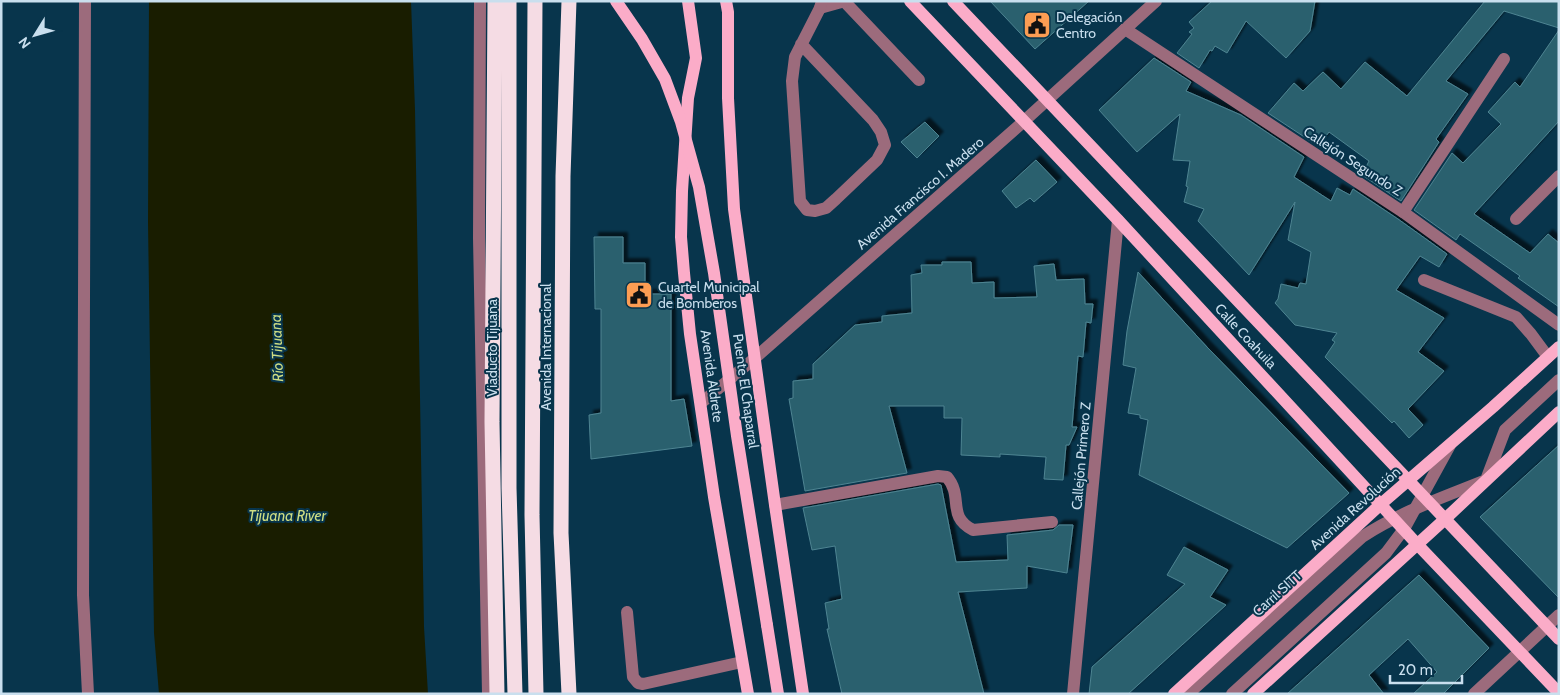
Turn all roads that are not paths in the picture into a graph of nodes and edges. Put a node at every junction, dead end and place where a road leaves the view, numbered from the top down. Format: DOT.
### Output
graph roads {
  1 [pos="84,1"];
  2 [pos="480,1"];
  3 [pos="495,1"];
  4 [pos="509,1"];
  5 [pos="535,1"];
  6 [pos="569,1"];
  7 [pos="616,1"];
  8 [pos="688,1"];
  9 [pos="726,1"];
  10 [pos="844,1"];
  11 [pos="910,1"];
  12 [pos="953,1"];
  13 [pos="1156,1"];
  14 [pos="821,5"];
  15 [pos="1125,29"];
  16 [pos="801,44"];
  17 [pos="1504,59"];
  18 [pos="919,80"];
  19 [pos="1046,101"];
  20 [pos="1023,122"];
  21 [pos="1559,176"];
  22 [pos="1403,212"];
  23 [pos="1516,219"];
  24 [pos="1118,220"];
  25 [pos="1424,280"];
  26 [pos="1559,326"];
  27 [pos="1559,347"];
  28 [pos="1548,357"];
  29 [pos="755,358"];
  30 [pos="1559,380"];
  31 [pos="701,403"];
  32 [pos="1559,412"];
  33 [pos="1450,444"];
  34 [pos="1486,480"];
  35 [pos="1407,481"];
  36 [pos="1422,502"];
  37 [pos="775,504"];
  38 [pos="1381,504"];
  39 [pos="1394,518"];
  40 [pos="1444,520"];
  41 [pos="1052,522"];
  42 [pos="1404,529"];
  43 [pos="1417,544"];
  44 [pos="627,612"];
  45 [pos="1559,615"];
  46 [pos="1547,626"];
  47 [pos="1559,639"];
  48 [pos="1520,652"];
  49 [pos="742,662"];
  50 [pos="1559,693"];
  51 [pos="88,694"];
  52 [pos="488,694"];
  53 [pos="497,694"];
  54 [pos="516,694"];
  55 [pos="536,694"];
  56 [pos="569,694"];
  57 [pos="748,694"];
  58 [pos="778,694"];
  59 [pos="803,694"];
  60 [pos="1073,694"];
  61 [pos="1174,694"];
  62 [pos="1188,694"];
  63 [pos="1232,694"];
  64 [pos="1253,694"];
  65 [pos="1474,694"];
  1 -- 51 [label="street"];
  2 -- 52 [label="street"];
  3 -- 53 [label="highway, Viaducto Tijuana"];
  4 -- 54 [label="highway, Viaducto Tijuana"];
  5 -- 55 [label="highway, Avenida Internacional"];
  6 -- 56 [label="highway, Avenida Internacional"];
  7 -- 58 [label="main road, Puente El Chaparral, bridge"];
  8 -- 31 [label="main road, Avenida Aldrete"];
  9 -- 29 [label="main road"];
  10 -- 14 [label="street"];
  10 -- 18 [label="street"];
  11 -- 20 [label="main road, Calle Coahuila"];
  12 -- 19 [label="main road, Calle Coahuila"];
  13 -- 15 [label="street, Avenida Francisco I. Madero"];
  14 -- 16 [label="street"];
  15 -- 19 [label="street, Avenida Francisco I. Madero"];
  15 -- 22 [label="street, Callejón Segundo Z"];
  16 -- 16 [label="street"];
  17 -- 22 [label="street"];
  19 -- 20 [label="street, Avenida Francisco I. Madero"];
  19 -- 35 [label="main road, Calle Coahuila"];
  20 -- 24 [label="main road, Calle Coahuila"];
  20 -- 29 [label="street, Avenida Francisco I. Madero"];
  21 -- 23 [label="street"];
  22 -- 26 [label="street, Callejón Segundo Z"];
  24 -- 38 [label="main road, Calle Coahuila"];
  24 -- 60 [label="street, Callejón Primero Z"];
  25 -- 28 [label="street"];
  27 -- 28 [label="main road, Avenida Revolución"];
  28 -- 33 [label="main road, Avenida Revolución"];
  29 -- 31 [label="street, Avenida Francisco I. Madero"];
  29 -- 37 [label="main road"];
  30 -- 34 [label="street"];
  31 -- 49 [label="main road, Avenida Aldrete"];
  32 -- 34 [label="main road"];
  33 -- 35 [label="main road, Avenida Revolución"];
  33 -- 36 [label="street"];
  34 -- 36 [label="street, Carril SITT"];
  34 -- 40 [label="main road"];
  35 -- 36 [label="main road, Calle Coahuila"];
  35 -- 38 [label="main road, Avenida Revolución"];
  36 -- 39 [label="street, Carril SITT"];
  36 -- 40 [label="main road, Calle Coahuila"];
  36 -- 42 [label="street"];
  37 -- 41 [label="street"];
  37 -- 59 [label="main road"];
  38 -- 39 [label="main road, Calle Coahuila"];
  38 -- 61 [label="main road, Avenida Revolución"];
  39 -- 42 [label="main road, Calle Coahuila"];
  39 -- 62 [label="street, Carril SITT"];
  40 -- 43 [label="main road"];
  40 -- 46 [label="main road, Calle Coahuila"];
  42 -- 43 [label="main road, Calle Coahuila"];
  42 -- 63 [label="street"];
  43 -- 48 [label="main road, Calle Coahuila"];
  43 -- 64 [label="main road"];
  44 -- 49 [label="street"];
  45 -- 46 [label="street"];
  46 -- 47 [label="main road, Calle Coahuila"];
  46 -- 48 [label="street"];
  48 -- 50 [label="main road, Calle Coahuila"];
  48 -- 65 [label="street"];
  49 -- 57 [label="main road, Avenida Aldrete"];
}
